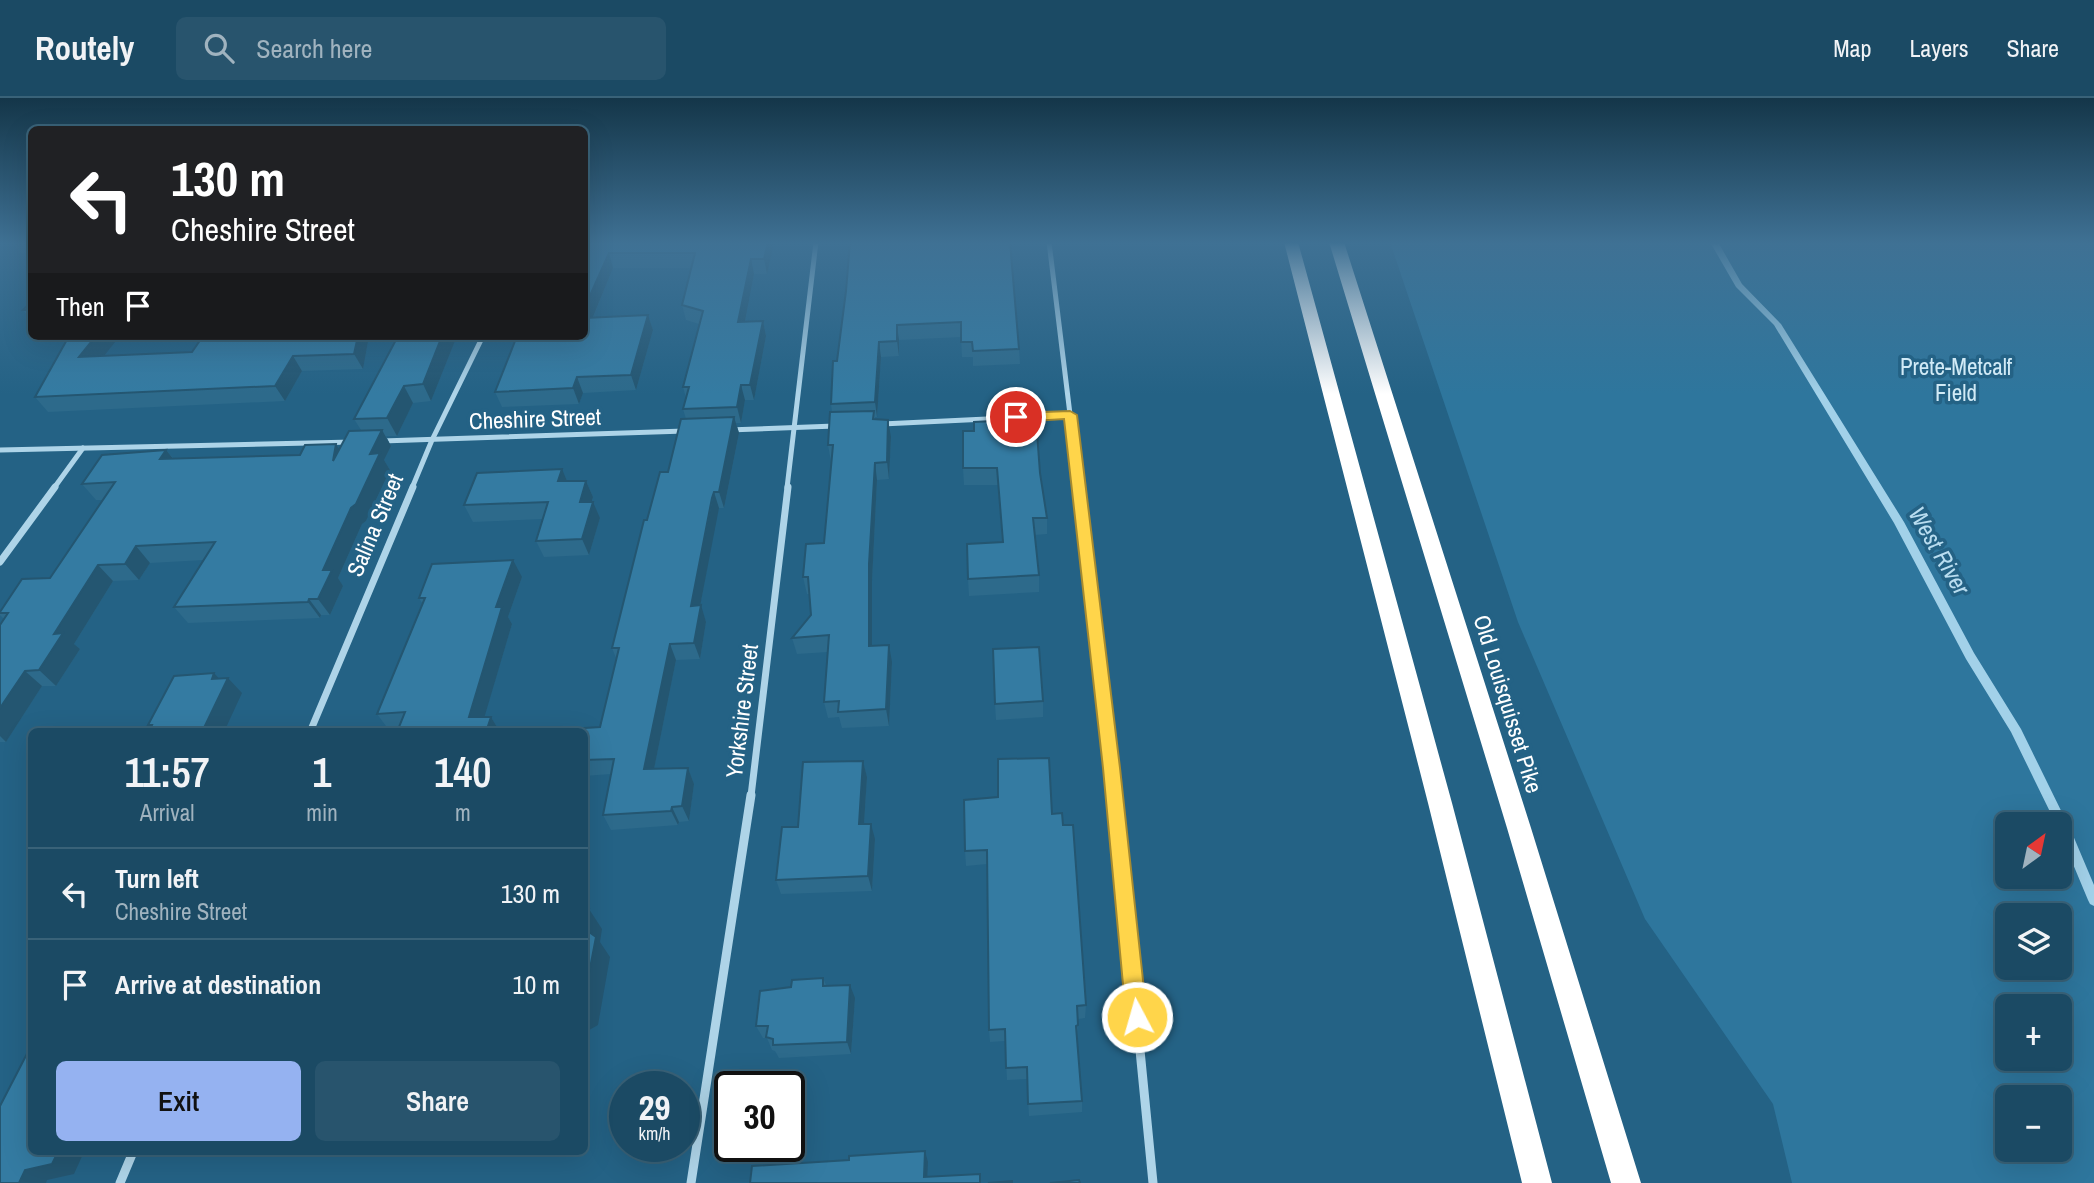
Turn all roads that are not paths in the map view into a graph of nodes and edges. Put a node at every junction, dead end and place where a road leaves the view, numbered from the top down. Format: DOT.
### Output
graph roads {
  1 [pos="812,293"];
  2 [pos="1055,293"];
  3 [pos="1304,293"];
  4 [pos="1352,293"];
  5 [pos="481,340"];
  6 [pos="1070,415"];
  7 [pos="879,424"];
  8 [pos="838,426"];
  9 [pos="797,428"];
  10 [pos="716,430"];
  11 [pos="689,431"];
  12 [pos="432,440"];
  13 [pos="376,441"];
  14 [pos="362,442"];
  15 [pos="83,448"];
  16 [pos="0,450"];
  17 [pos="0,562"];
  18 [pos="312,728"];
  19 [pos="132,1155"];
  20 [pos="120,1183"];
  21 [pos="691,1183"];
  22 [pos="1153,1183"];
  23 [pos="1537,1183"];
  24 [pos="1626,1183"];
  1 -- 9 [label="street, Yorkshire Street"];
  2 -- 6 [label="street"];
  3 -- 23 [label="highway"];
  4 -- 24 [label="highway, Old Louisquisset Pike"];
  5 -- 12 [label="street, Salina Street"];
  6 -- 7 [label="street"];
  6 -- 22 [label="street"];
  8 -- 9 [label="street"];
  9 -- 10 [label="street"];
  9 -- 21 [label="street, Yorkshire Street"];
  11 -- 12 [label="street, Cheshire Street"];
  12 -- 13 [label="street, Cheshire Street"];
  12 -- 18 [label="street, Salina Street"];
  14 -- 15 [label="street"];
  15 -- 16 [label="street"];
  15 -- 17 [label="street"];
  19 -- 20 [label="street"];
}
